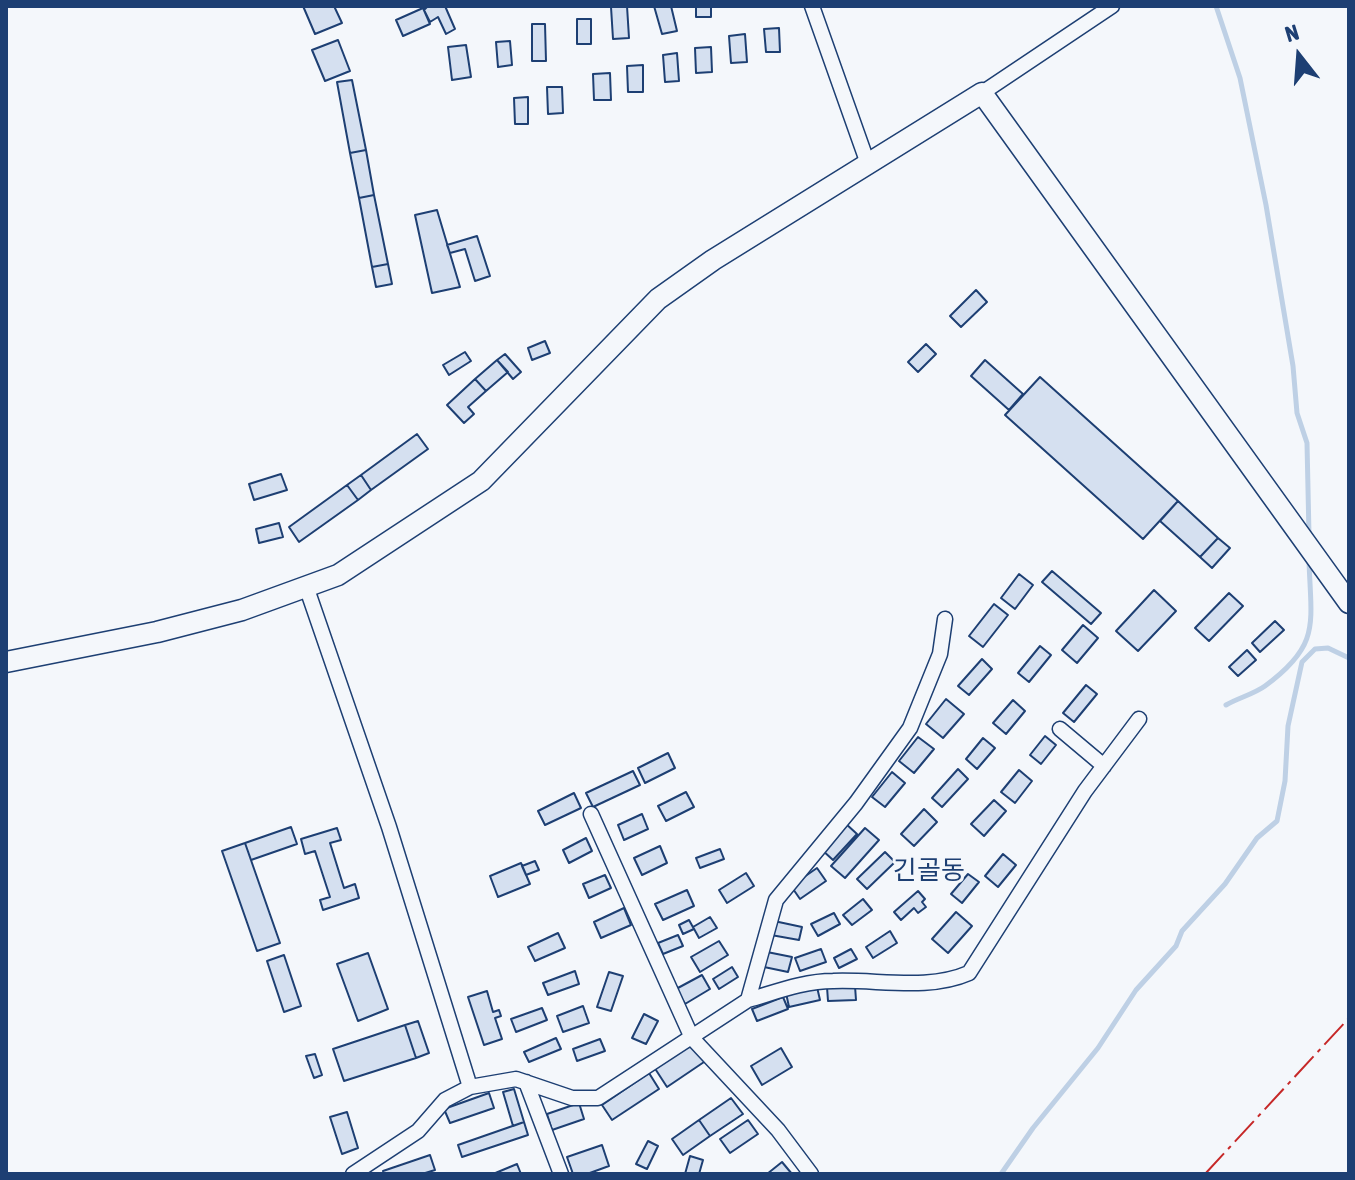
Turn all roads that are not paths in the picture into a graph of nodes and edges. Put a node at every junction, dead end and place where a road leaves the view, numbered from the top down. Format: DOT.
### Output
graph roads {
  1 [pos="812,6"];
  2 [pos="1112,6"];
  3 [pos="982,93"];
  4 [pos="868,164"];
  5 [pos="307,589"];
  6 [pos="1349,603"];
  7 [pos="945,619"];
  8 [pos="6,662"];
  9 [pos="1139,719"];
  10 [pos="1060,729"];
  11 [pos="1104,766"];
  12 [pos="591,814"];
  13 [pos="748,1000"];
  14 [pos="692,1038"];
  15 [pos="526,1082"];
  16 [pos="470,1087"];
  17 [pos="353,1174"];
  18 [pos="561,1174"];
  19 [pos="811,1174"];
  1 -- 4 [label="street"];
  2 -- 3 [label="street"];
  3 -- 4 [label="main road"];
  3 -- 6 [label="main road"];
  4 -- 5 [label="main road"];
  5 -- 8 [label="main road"];
  5 -- 16 [label="street"];
  7 -- 13 [label="street"];
  9 -- 11 [label="street"];
  10 -- 11 [label="street"];
  11 -- 13 [label="street"];
  12 -- 14 [label="street"];
  13 -- 14 [label="street"];
  14 -- 15 [label="street"];
  14 -- 19 [label="street"];
  15 -- 16 [label="street"];
  15 -- 18 [label="street"];
  16 -- 17 [label="street"];
}
